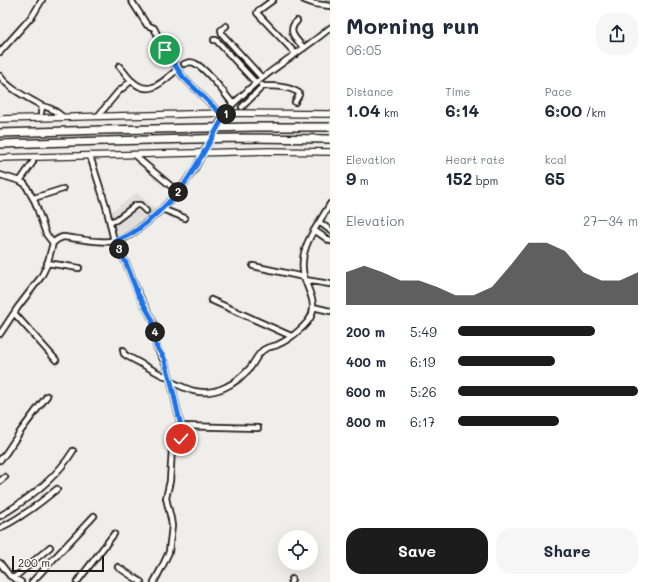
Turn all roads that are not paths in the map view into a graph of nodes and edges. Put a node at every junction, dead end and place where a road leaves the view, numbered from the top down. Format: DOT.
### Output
graph roads {
  1 [pos="42,0"];
  2 [pos="131,0"];
  3 [pos="273,0"];
  4 [pos="304,0"];
  5 [pos="330,6"];
  6 [pos="297,21"];
  7 [pos="226,26"];
  8 [pos="330,28"];
  9 [pos="214,40"];
  10 [pos="304,48"];
  11 [pos="0,52"];
  12 [pos="296,54"];
  13 [pos="184,64"];
  14 [pos="120,66"];
  15 [pos="178,69"];
  16 [pos="0,76"];
  17 [pos="259,80"];
  18 [pos="131,81"];
  19 [pos="263,86"];
  20 [pos="295,102"];
  21 [pos="233,104"];
  22 [pos="42,106"];
  23 [pos="242,107"];
  24 [pos="42,113"];
  25 [pos="220,113"];
  26 [pos="226,113"];
  27 [pos="330,114"];
  28 [pos="98,116"];
  29 [pos="63,117"];
  30 [pos="0,119"];
  31 [pos="330,127"];
  32 [pos="0,133"];
  33 [pos="330,139"];
  34 [pos="0,144"];
  35 [pos="330,152"];
  36 [pos="203,153"];
  37 [pos="134,154"];
  38 [pos="90,156"];
  39 [pos="0,158"];
  40 [pos="33,162"];
  41 [pos="0,175"];
  42 [pos="20,181"];
  43 [pos="63,189"];
  44 [pos="178,192"];
  45 [pos="34,198"];
  46 [pos="330,204"];
  47 [pos="162,209"];
  48 [pos="146,211"];
  49 [pos="325,212"];
  50 [pos="330,216"];
  51 [pos="185,218"];
  52 [pos="110,222"];
  53 [pos="319,222"];
  54 [pos="314,230"];
  55 [pos="330,230"];
  56 [pos="114,241"];
  57 [pos="330,241"];
  58 [pos="53,243"];
  59 [pos="47,263"];
  60 [pos="253,266"];
  61 [pos="79,268"];
  62 [pos="305,278"];
  63 [pos="330,284"];
  64 [pos="211,300"];
  65 [pos="313,307"];
  66 [pos="330,311"];
  67 [pos="14,313"];
  68 [pos="0,334"];
  69 [pos="291,336"];
  70 [pos="124,350"];
  71 [pos="56,360"];
  72 [pos="169,376"];
  73 [pos="171,382"];
  74 [pos="48,396"];
  75 [pos="181,426"];
  76 [pos="258,428"];
  77 [pos="73,451"];
  78 [pos="0,460"];
  79 [pos="5,477"];
  80 [pos="0,481"];
  81 [pos="57,490"];
  82 [pos="0,516"];
  83 [pos="94,516"];
  84 [pos="0,528"];
  85 [pos="114,534"];
  86 [pos="50,547"];
  87 [pos="0,563"];
  88 [pos="118,567"];
  89 [pos="14,578"];
  90 [pos="21,582"];
  91 [pos="32,582"];
  92 [pos="77,582"];
  93 [pos="141,582"];
  94 [pos="154,582"];
  1 -- 11 [label="street"];
  2 -- 15 [label="street"];
  3 -- 12 [label="street"];
  4 -- 5 [label="street"];
  6 -- 10 [label="street"];
  7 -- 17 [label="street"];
  8 -- 10 [label="street"];
  9 -- 17 [label="street"];
  10 -- 12 [label="street"];
  12 -- 17 [label="street"];
  13 -- 21 [label="street"];
  14 -- 18 [label="street"];
  15 -- 18 [label="street"];
  15 -- 25 [label="street"];
  16 -- 22 [label="street"];
  17 -- 19 [label="street"];
  17 -- 21 [label="street"];
  18 -- 28 [label="street"];
  19 -- 20 [label="street"];
  19 -- 23 [label="street"];
  21 -- 26 [label="street"];
  22 -- 24 [label="street"];
  22 -- 29 [label="street"];
  25 -- 26 [label="main road"];
  25 -- 28 [label="main road"];
  26 -- 27 [label="main road"];
  26 -- 36 [label="street"];
  28 -- 29 [label="main road"];
  29 -- 30 [label="main road"];
  31 -- 32 [label="highway, bridge"];
  33 -- 34 [label="highway, bridge"];
  35 -- 36 [label="main road"];
  36 -- 37 [label="main road"];
  36 -- 44 [label="street"];
  37 -- 38 [label="main road"];
  37 -- 44 [label="street"];
  38 -- 39 [label="main road"];
  38 -- 52 [label="street"];
  40 -- 42 [label="street"];
  41 -- 42 [label="street"];
  42 -- 45 [label="street"];
  43 -- 45 [label="street"];
  44 -- 47 [label="street"];
  45 -- 58 [label="street"];
  46 -- 49 [label="street"];
  47 -- 51 [label="street"];
  47 -- 56 [label="street"];
  48 -- 52 [label="street"];
  49 -- 50 [label="street"];
  49 -- 53 [label="street"];
  52 -- 56 [label="street"];
  53 -- 54 [label="street"];
  53 -- 55 [label="street"];
  54 -- 57 [label="street"];
  54 -- 62 [label="street"];
  56 -- 58 [label="street"];
  56 -- 72 [label="street"];
  58 -- 59 [label="street"];
  59 -- 61 [label="street"];
  59 -- 67 [label="street"];
  60 -- 62 [label="street"];
  62 -- 63 [label="street"];
  62 -- 65 [label="street"];
  64 -- 69 [label="street"];
  65 -- 66 [label="street"];
  65 -- 69 [label="street"];
  67 -- 68 [label="street"];
  67 -- 71 [label="street"];
  69 -- 73 [label="street"];
  70 -- 72 [label="street"];
  72 -- 73 [label="street"];
  73 -- 75 [label="street"];
  74 -- 78 [label="street"];
  75 -- 76 [label="street"];
  75 -- 94 [label="street"];
  77 -- 82 [label="street"];
  79 -- 80 [label="street"];
  81 -- 84 [label="street"];
  83 -- 91 [label="street"];
  85 -- 92 [label="street"];
  86 -- 89 [label="street"];
  87 -- 89 [label="street"];
  88 -- 93 [label="street"];
  89 -- 90 [label="street"];
}
